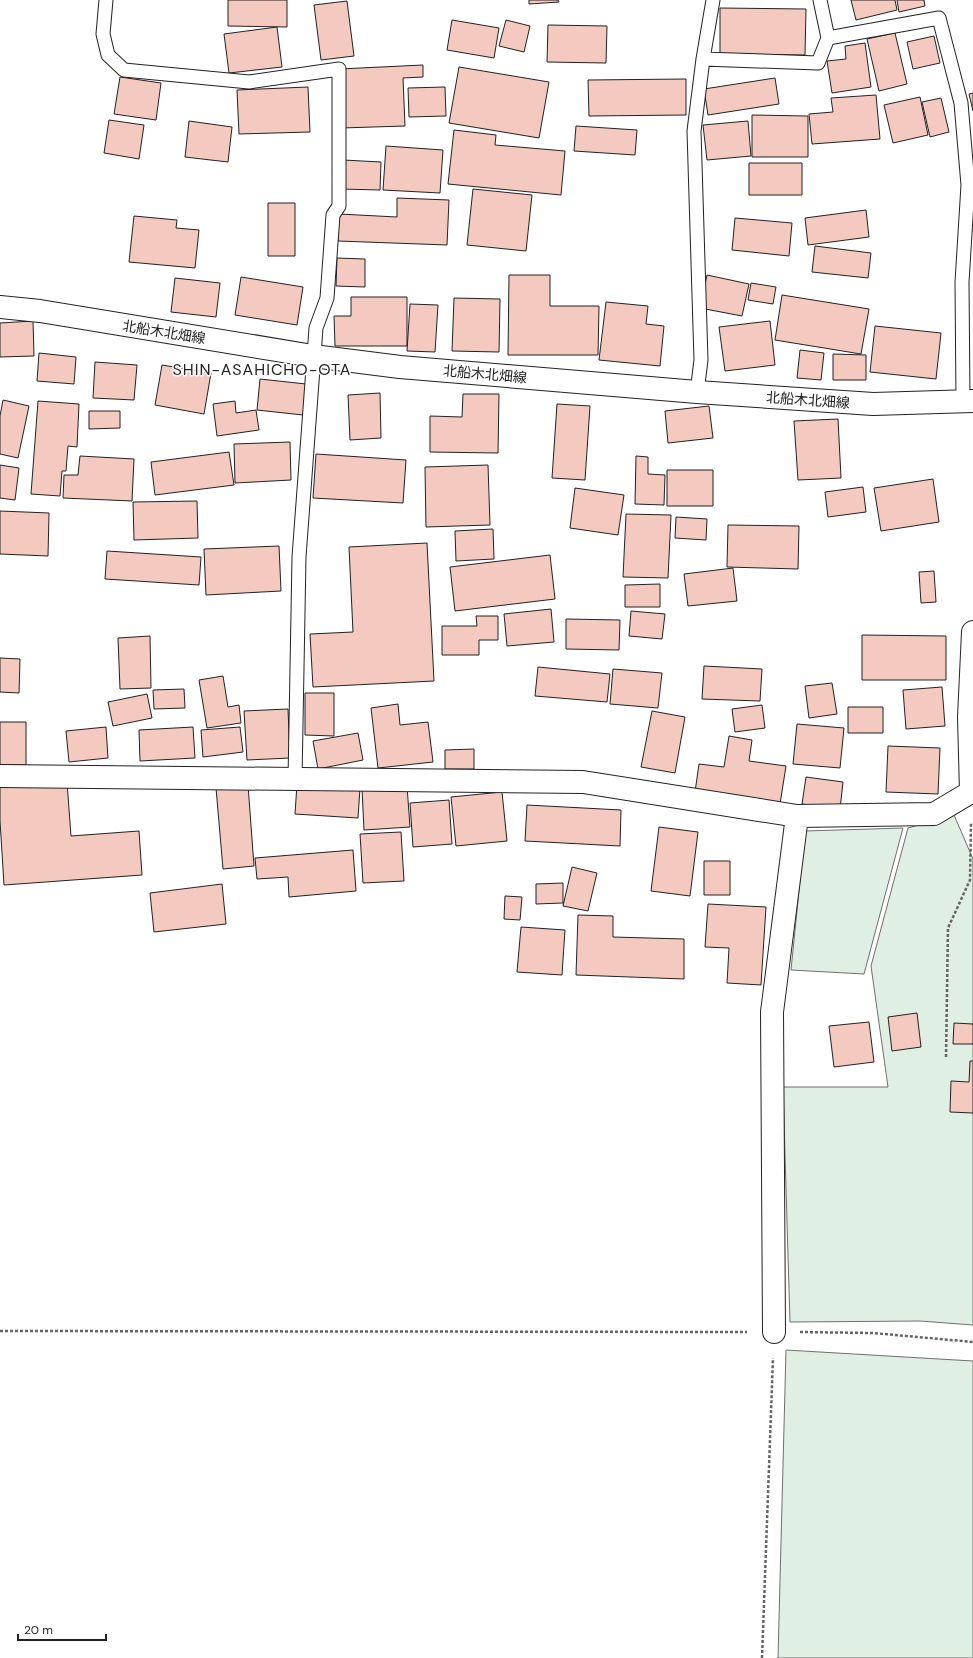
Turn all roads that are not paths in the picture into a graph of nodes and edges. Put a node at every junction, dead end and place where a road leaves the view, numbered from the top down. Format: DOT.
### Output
graph roads {
  1 [pos="106,0"];
  2 [pos="713,0"];
  3 [pos="820,0"];
  4 [pos="828,38"];
  5 [pos="703,59"];
  6 [pos="0,307"];
  7 [pos="313,356"];
  8 [pos="697,392"];
  9 [pos="968,401"];
  10 [pos="973,632"];
  11 [pos="0,776"];
  12 [pos="295,780"];
  13 [pos="972,792"];
  14 [pos="797,816"];
  15 [pos="774,1332"];
  1 -- 7 [label="lane"];
  2 -- 5 [label="lane"];
  3 -- 4 [label="lane"];
  4 -- 5 [label="lane"];
  4 -- 9 [label="lane"];
  5 -- 8 [label="lane"];
  6 -- 7 [label="street, 北船木北畑線"];
  7 -- 8 [label="street, 北船木北畑線"];
  7 -- 12 [label="lane"];
  8 -- 9 [label="street, 北船木北畑線"];
  10 -- 13 [label="street"];
  11 -- 12 [label="street"];
  12 -- 14 [label="street"];
  13 -- 14 [label="street"];
  14 -- 15 [label="street"];
}
